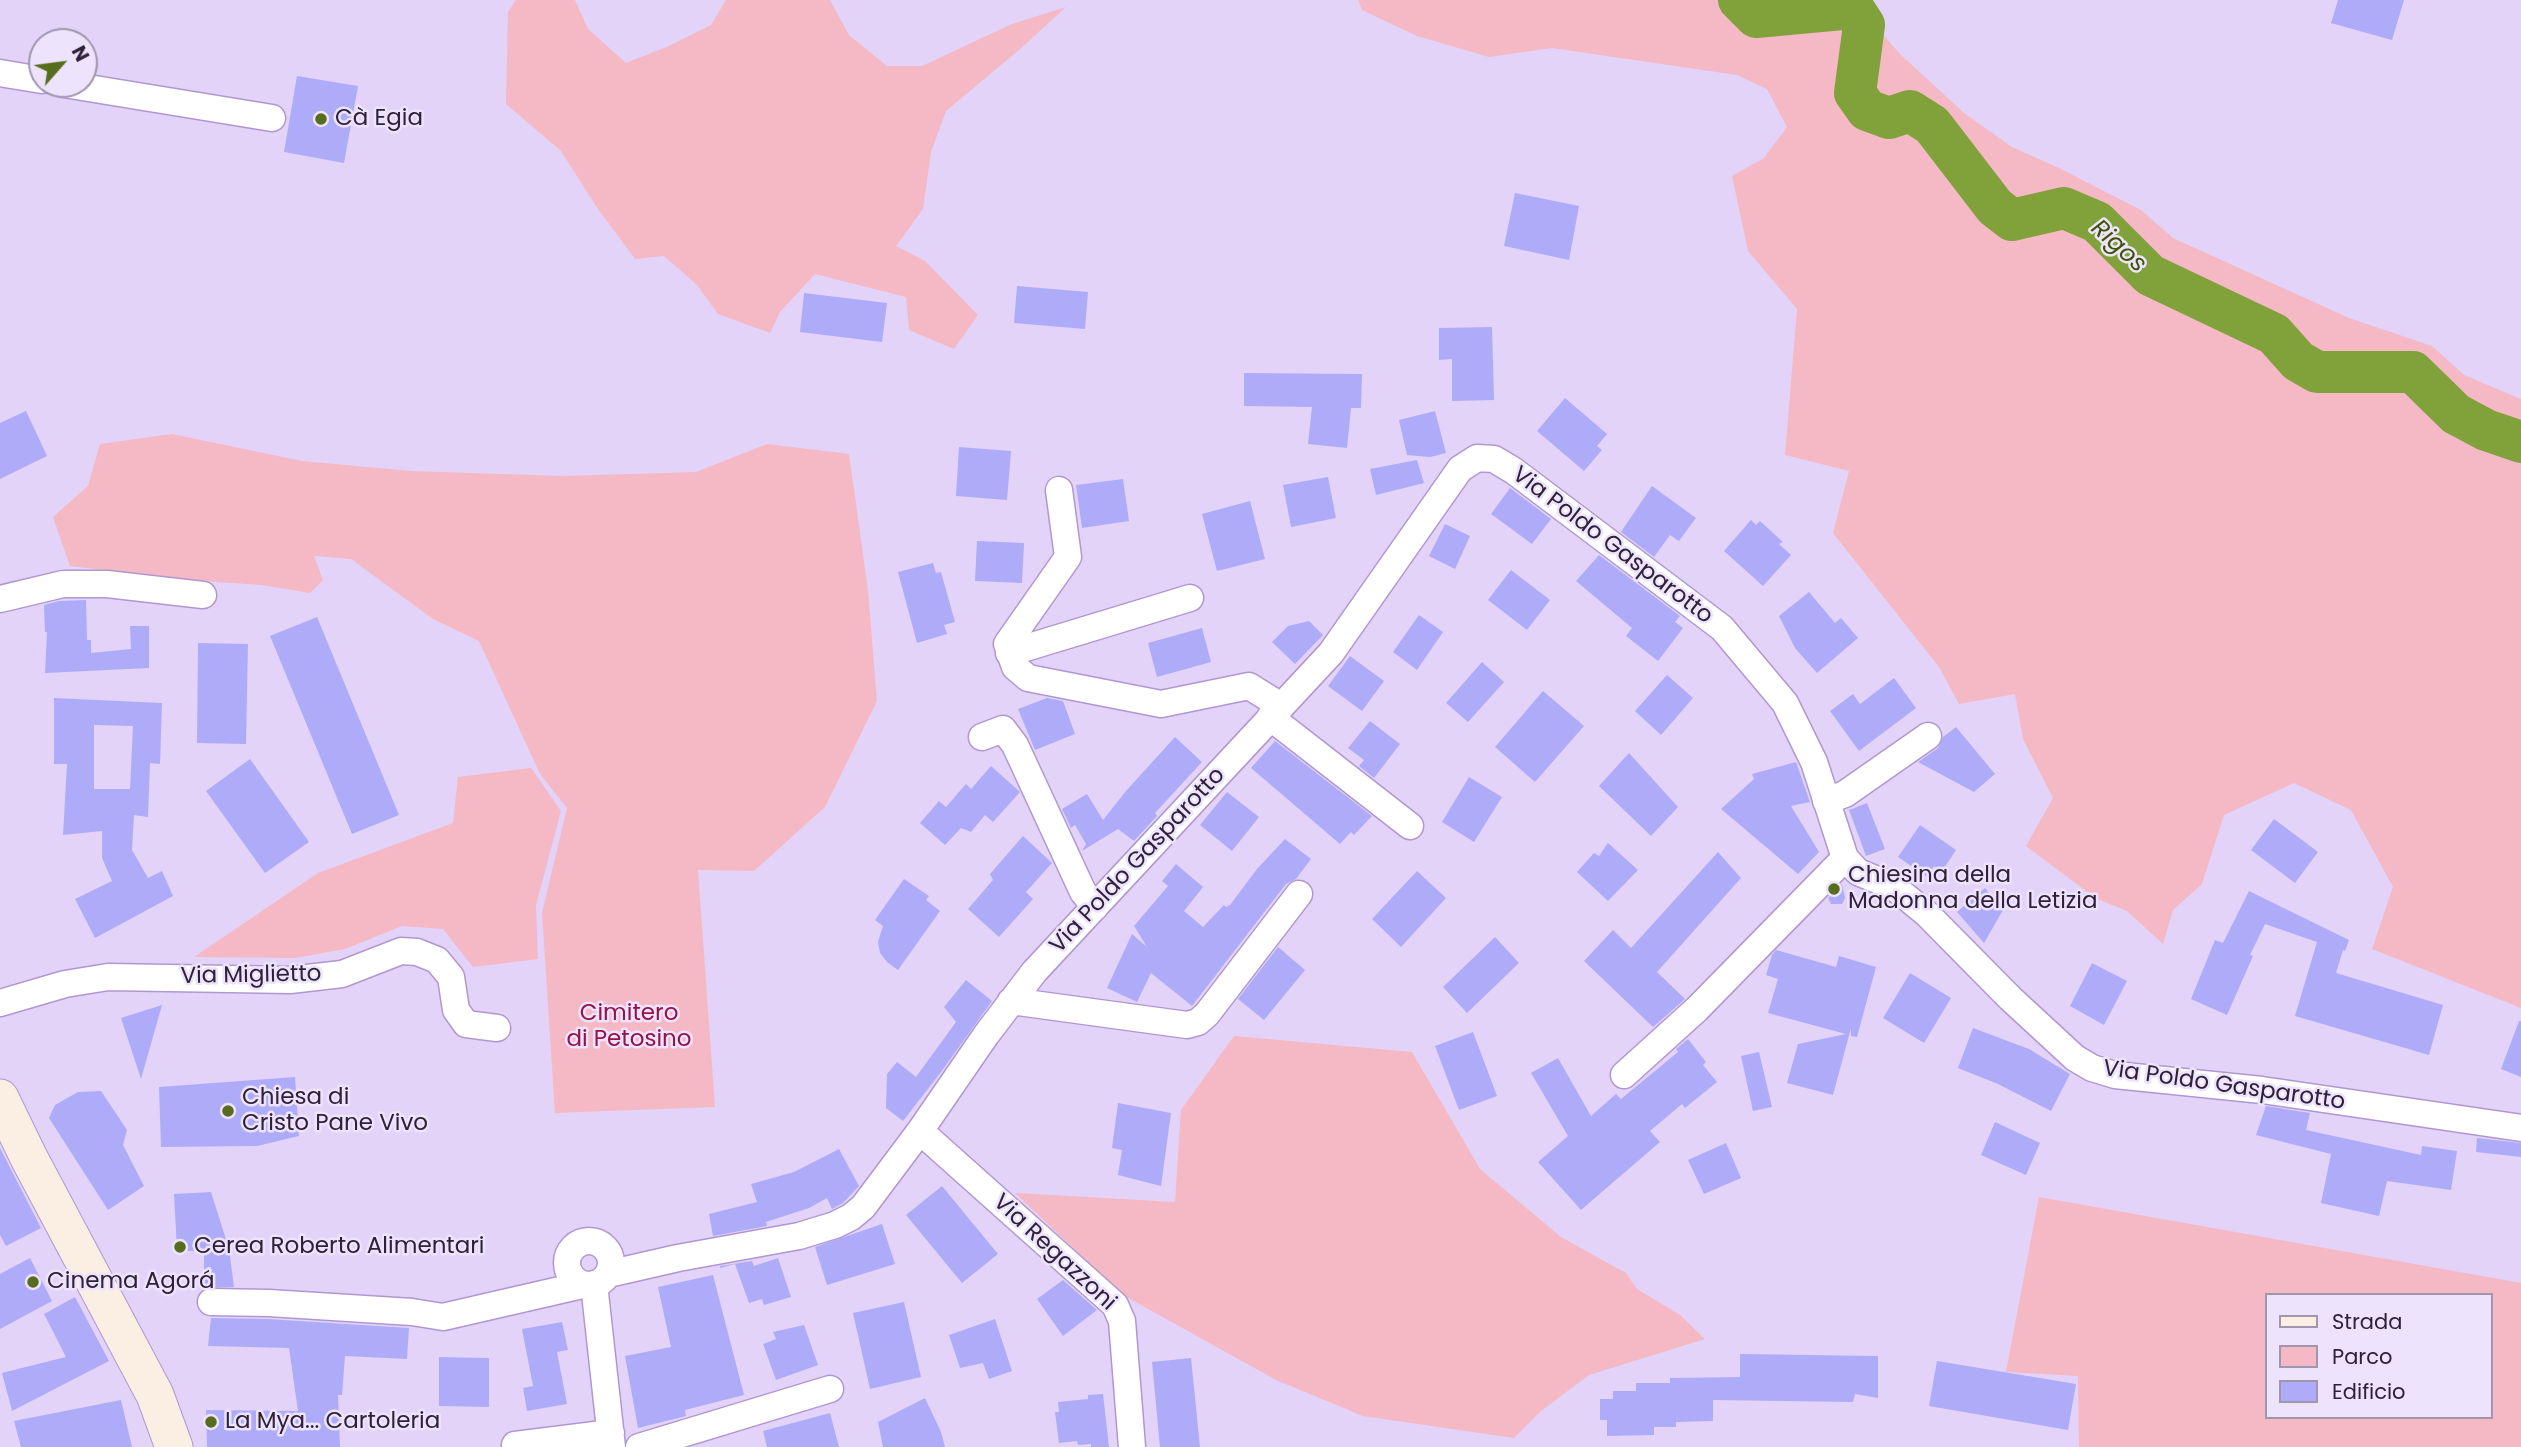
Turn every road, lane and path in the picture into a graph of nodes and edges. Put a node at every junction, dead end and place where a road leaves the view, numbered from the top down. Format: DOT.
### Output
graph roads {
  1 [pos="0,73"];
  2 [pos="28,78"];
  3 [pos="98,90"];
  4 [pos="272,118"];
  5 [pos="1059,490"];
  6 [pos="203,595"];
  7 [pos="1190,598"];
  8 [pos="0,599"];
  9 [pos="1009,653"];
  10 [pos="1275,712"];
  11 [pos="1928,736"];
  12 [pos="982,737"];
  13 [pos="1826,800"];
  14 [pos="1410,826"];
  15 [pos="1845,858"];
  16 [pos="1298,894"];
  17 [pos="1095,907"];
  18 [pos="1011,1001"];
  19 [pos="0,1003"];
  20 [pos="496,1028"];
  21 [pos="1624,1075"];
  22 [pos="0,1098"];
  23 [pos="2521,1128"];
  24 [pos="920,1130"];
  25 [pos="604,1247"];
  26 [pos="678,1258"];
  27 [pos="595,1281"];
  28 [pos="212,1302"];
  29 [pos="830,1390"];
  30 [pos="612,1440"];
  31 [pos="515,1445"];
  32 [pos="174,1447"];
  33 [pos="639,1447"];
  34 [pos="1132,1447"];
  1 -- 2 [label="street"];
  3 -- 4 [label="street"];
  5 -- 9 [label="street"];
  6 -- 8 [label="street"];
  7 -- 9 [label="street"];
  9 -- 10 [label="street"];
  10 -- 13 [label="street, Via Poldo Gasparotto"];
  10 -- 14 [label="street"];
  10 -- 17 [label="street, Via Poldo Gasparotto"];
  11 -- 13 [label="street"];
  12 -- 17 [label="street"];
  13 -- 15 [label="street, Via Poldo Gasparotto"];
  15 -- 21 [label="street"];
  15 -- 23 [label="street, Via Poldo Gasparotto"];
  16 -- 18 [label="street"];
  17 -- 18 [label="street, Via Poldo Gasparotto"];
  18 -- 24 [label="street, Via Poldo Gasparotto"];
  19 -- 20 [label="street, Via Miglietto"];
  22 -- 32 [label="street"];
  24 -- 26 [label="street, Via Poldo Gasparotto"];
  24 -- 34 [label="street, Via Regazzoni"];
  25 -- 26 [label="street, Via Poldo Gasparotto"];
  25 -- 27 [label="street"];
  25 -- 27 [label="street"];
  26 -- 27 [label="street, Via Poldo Gasparotto"];
  27 -- 28 [label="street, Via Poldo Gasparotto"];
  27 -- 30 [label="street"];
  29 -- 33 [label="street"];
  30 -- 31 [label="street"];
}
